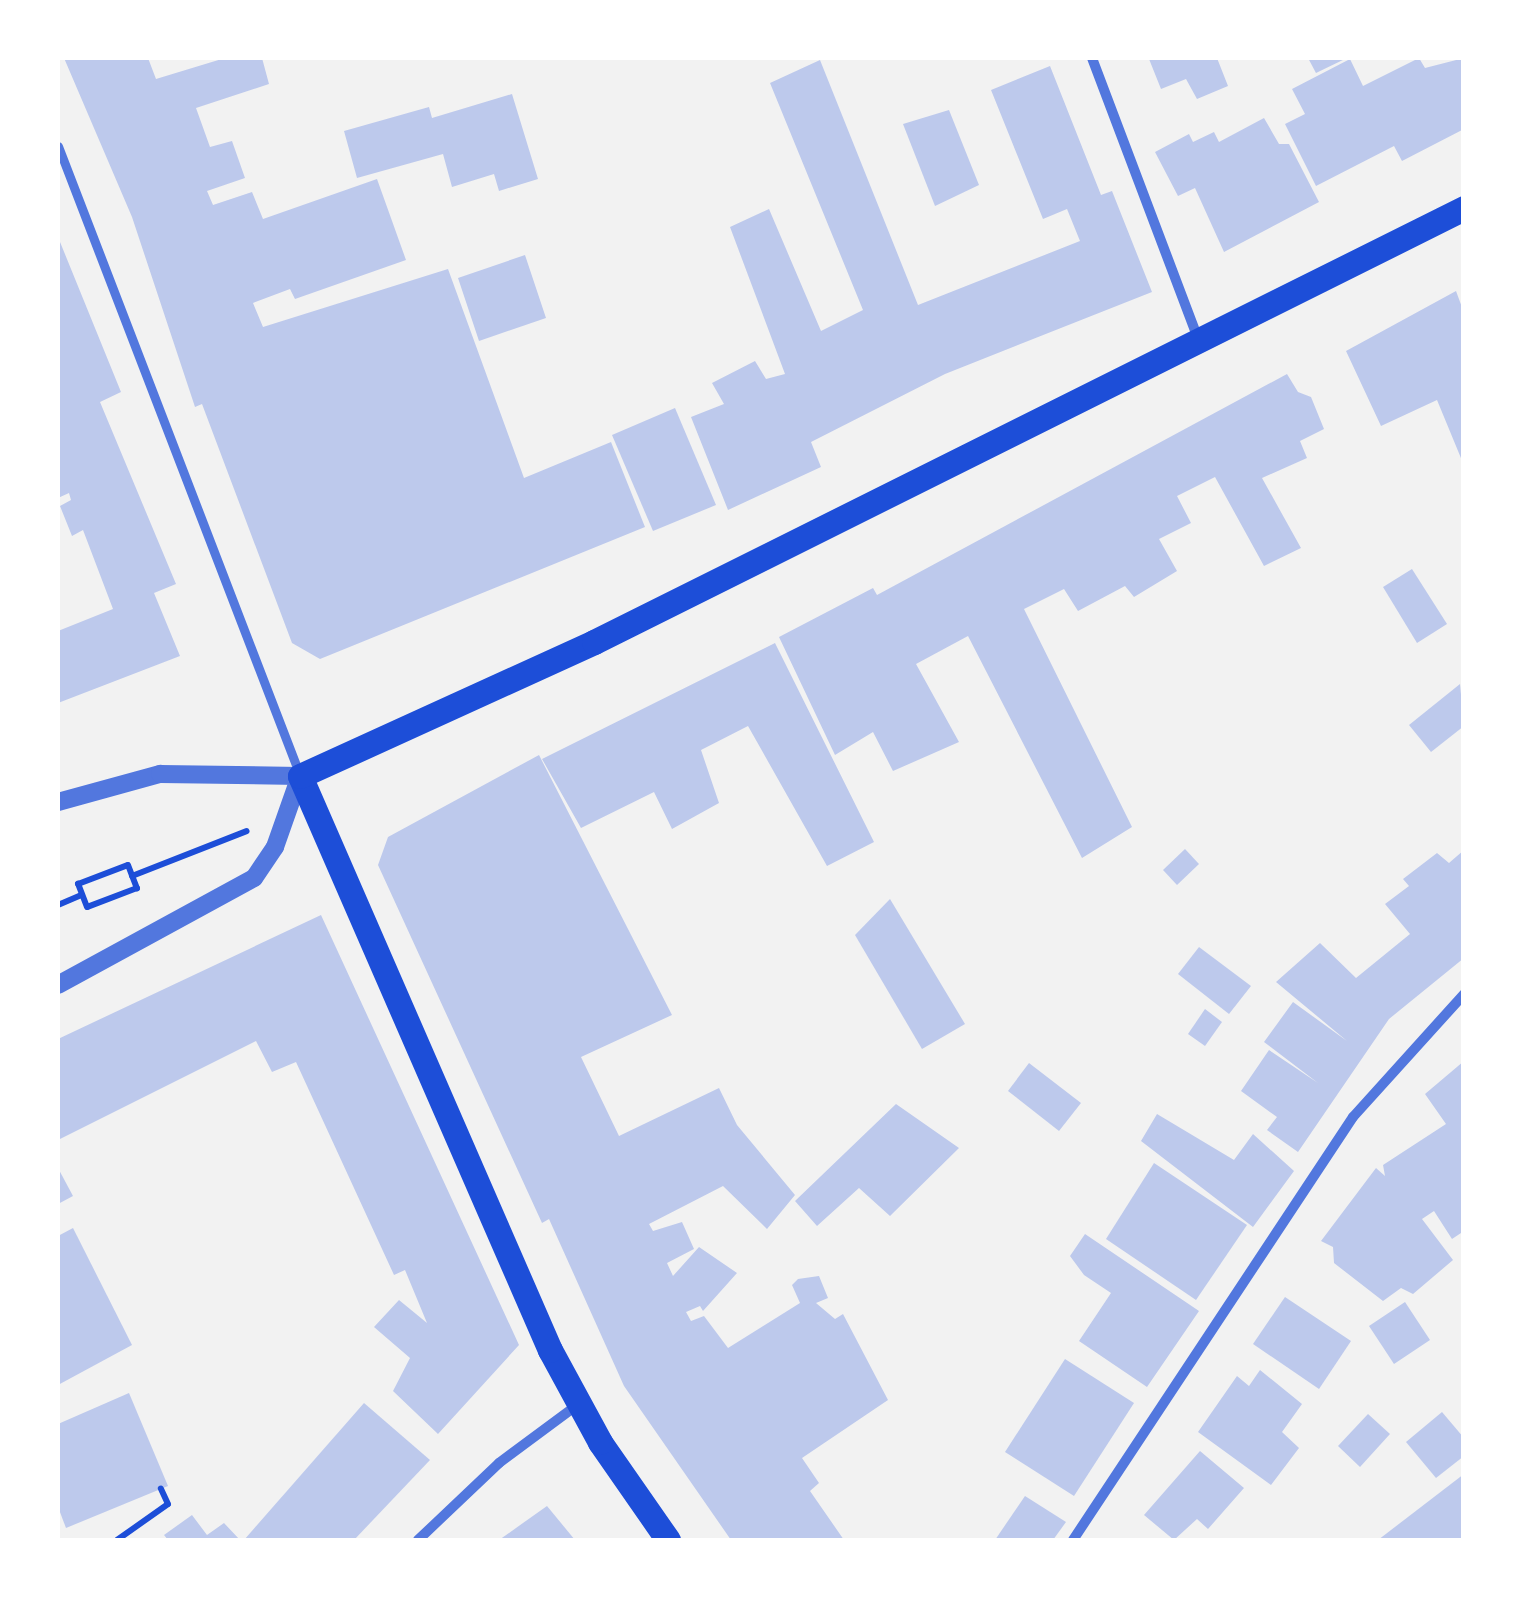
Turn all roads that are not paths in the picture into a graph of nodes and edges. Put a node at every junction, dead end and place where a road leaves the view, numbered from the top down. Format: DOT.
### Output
graph roads {
  1 [pos="1092,58"];
  2 [pos="58,146"];
  3 [pos="1464,208"];
  4 [pos="1199,342"];
  5 [pos="300,776"];
  6 [pos="58,802"];
  7 [pos="58,985"];
  8 [pos="1464,994"];
  9 [pos="578,1404"];
  10 [pos="418,1540"];
  11 [pos="668,1540"];
  12 [pos="1073,1540"];
  1 -- 4 [label="street"];
  2 -- 5 [label="street"];
  3 -- 4 [label="main road"];
  4 -- 5 [label="main road"];
  5 -- 6 [label="street"];
  5 -- 7 [label="street"];
  5 -- 9 [label="main road"];
  8 -- 12 [label="street"];
  9 -- 10 [label="street"];
  9 -- 11 [label="main road"];
}
